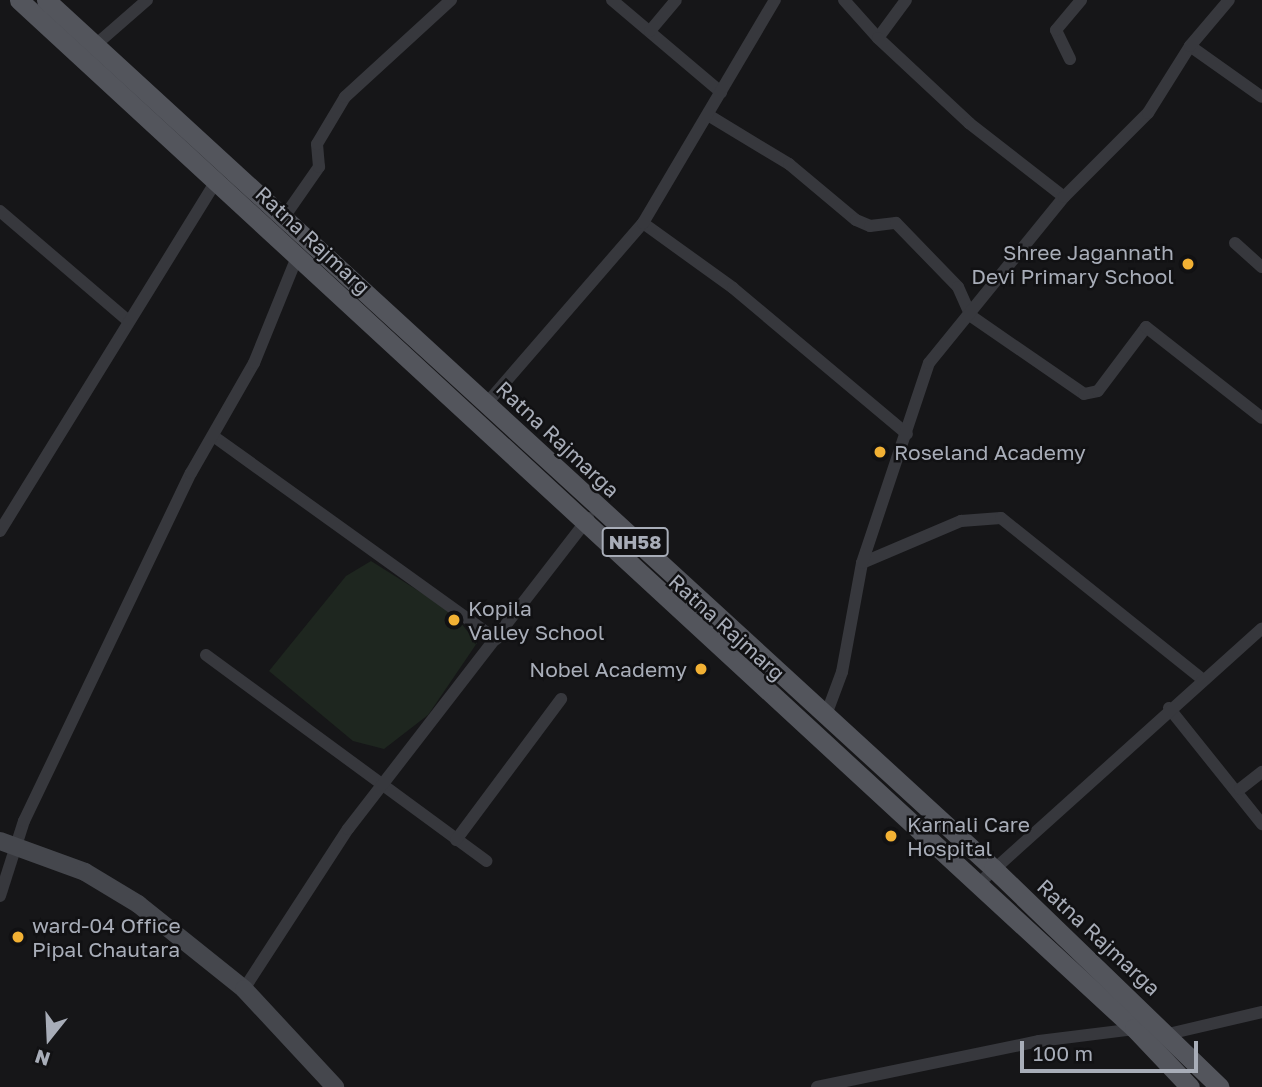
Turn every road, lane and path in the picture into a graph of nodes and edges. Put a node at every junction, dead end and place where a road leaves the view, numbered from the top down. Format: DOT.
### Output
graph roads {
  1 [pos="19,0"];
  2 [pos="46,0"];
  3 [pos="148,0"];
  4 [pos="451,0"];
  5 [pos="612,0"];
  6 [pos="676,0"];
  7 [pos="775,0"];
  8 [pos="844,0"];
  9 [pos="906,0"];
  10 [pos="1081,0"];
  11 [pos="1229,0"];
  12 [pos="650,32"];
  13 [pos="878,38"];
  14 [pos="1190,46"];
  15 [pos="88,51"];
  16 [pos="1070,59"];
  17 [pos="721,92"];
  18 [pos="1262,97"];
  19 [pos="708,115"];
  20 [pos="217,179"];
  21 [pos="1065,197"];
  22 [pos="0,211"];
  23 [pos="270,217"];
  24 [pos="643,223"];
  25 [pos="1235,243"];
  26 [pos="297,257"];
  27 [pos="1262,267"];
  28 [pos="971,316"];
  29 [pos="127,320"];
  30 [pos="487,403"];
  31 [pos="1262,418"];
  32 [pos="907,434"];
  33 [pos="216,438"];
  34 [pos="597,508"];
  35 [pos="582,525"];
  36 [pos="1,527"];
  37 [pos="862,563"];
  38 [pos="1262,628"];
  39 [pos="496,639"];
  40 [pos="206,655"];
  41 [pos="1203,680"];
  42 [pos="561,699"];
  43 [pos="1169,708"];
  44 [pos="826,715"];
  45 [pos="1262,772"];
  46 [pos="382,786"];
  47 [pos="1240,789"];
  48 [pos="1262,824"];
  49 [pos="456,840"];
  50 [pos="8,844"];
  51 [pos="486,861"];
  52 [pos="993,868"];
  53 [pos="978,884"];
  54 [pos="0,896"];
  55 [pos="244,989"];
  56 [pos="1262,1012"];
  57 [pos="1134,1028"];
  58 [pos="1173,1037"];
  59 [pos="335,1087"];
  60 [pos="817,1087"];
  61 [pos="1190,1087"];
  62 [pos="1220,1087"];
  1 -- 15 [label="main road, Ratna Rajmarg / NH58"];
  2 -- 15 [label="main road, Ratna Rajmarga / NH58"];
  3 -- 15 [label="street"];
  4 -- 23 [label="street"];
  5 -- 12 [label="street"];
  6 -- 12 [label="street"];
  7 -- 17 [label="street"];
  8 -- 13 [label="street"];
  9 -- 13 [label="street"];
  10 -- 16 [label="street"];
  11 -- 14 [label="street"];
  12 -- 17 [label="street"];
  13 -- 21 [label="street"];
  14 -- 18 [label="street"];
  14 -- 21 [label="street"];
  15 -- 20 [label="main road, Ratna Rajmarg / NH58"];
  15 -- 23 [label="main road, Ratna Rajmarga / NH58"];
  17 -- 19 [label="street"];
  19 -- 24 [label="street"];
  19 -- 28 [label="street"];
  20 -- 23 [label="main road, Ratna Rajmarg / NH58"];
  20 -- 29 [label="street"];
  21 -- 28 [label="street"];
  22 -- 29 [label="street"];
  23 -- 26 [label="main road, Ratna Rajmarg / NH58"];
  23 -- 30 [label="main road, Ratna Rajmarga / NH58"];
  24 -- 30 [label="street"];
  24 -- 32 [label="street"];
  25 -- 27 [label="street"];
  26 -- 33 [label="street"];
  26 -- 35 [label="main road, Ratna Rajmarg / NH58"];
  28 -- 31 [label="street"];
  28 -- 32 [label="street"];
  29 -- 36 [label="street"];
  30 -- 34 [label="main road, Ratna Rajmarga / NH58"];
  32 -- 37 [label="street"];
  33 -- 39 [label="street"];
  33 -- 50 [label="street"];
  34 -- 35 [label="street"];
  34 -- 44 [label="main road, Ratna Rajmarga / NH58"];
  35 -- 39 [label="street"];
  35 -- 53 [label="main road, Ratna Rajmarg / NH58"];
  37 -- 41 [label="street"];
  37 -- 44 [label="street"];
  38 -- 41 [label="street"];
  39 -- 46 [label="street"];
  40 -- 46 [label="street"];
  41 -- 43 [label="street"];
  42 -- 49 [label="street"];
  43 -- 47 [label="street"];
  43 -- 52 [label="street"];
  44 -- 52 [label="main road, Ratna Rajmarga / NH58"];
  45 -- 47 [label="street"];
  46 -- 49 [label="street"];
  46 -- 55 [label="street"];
  47 -- 48 [label="street"];
  49 -- 51 [label="street"];
  50 -- 54 [label="street"];
  50 -- 55 [label="main road"];
  52 -- 53 [label="street"];
  52 -- 58 [label="main road, Ratna Rajmarga / NH58"];
  53 -- 57 [label="main road, Ratna Rajmarg / NH58"];
  55 -- 59 [label="main road"];
  56 -- 58 [label="street"];
  57 -- 58 [label="street"];
  57 -- 60 [label="street"];
  57 -- 61 [label="main road, Ratna Rajmarg / NH58"];
  58 -- 62 [label="main road, Ratna Rajmarga / NH58"];
}
